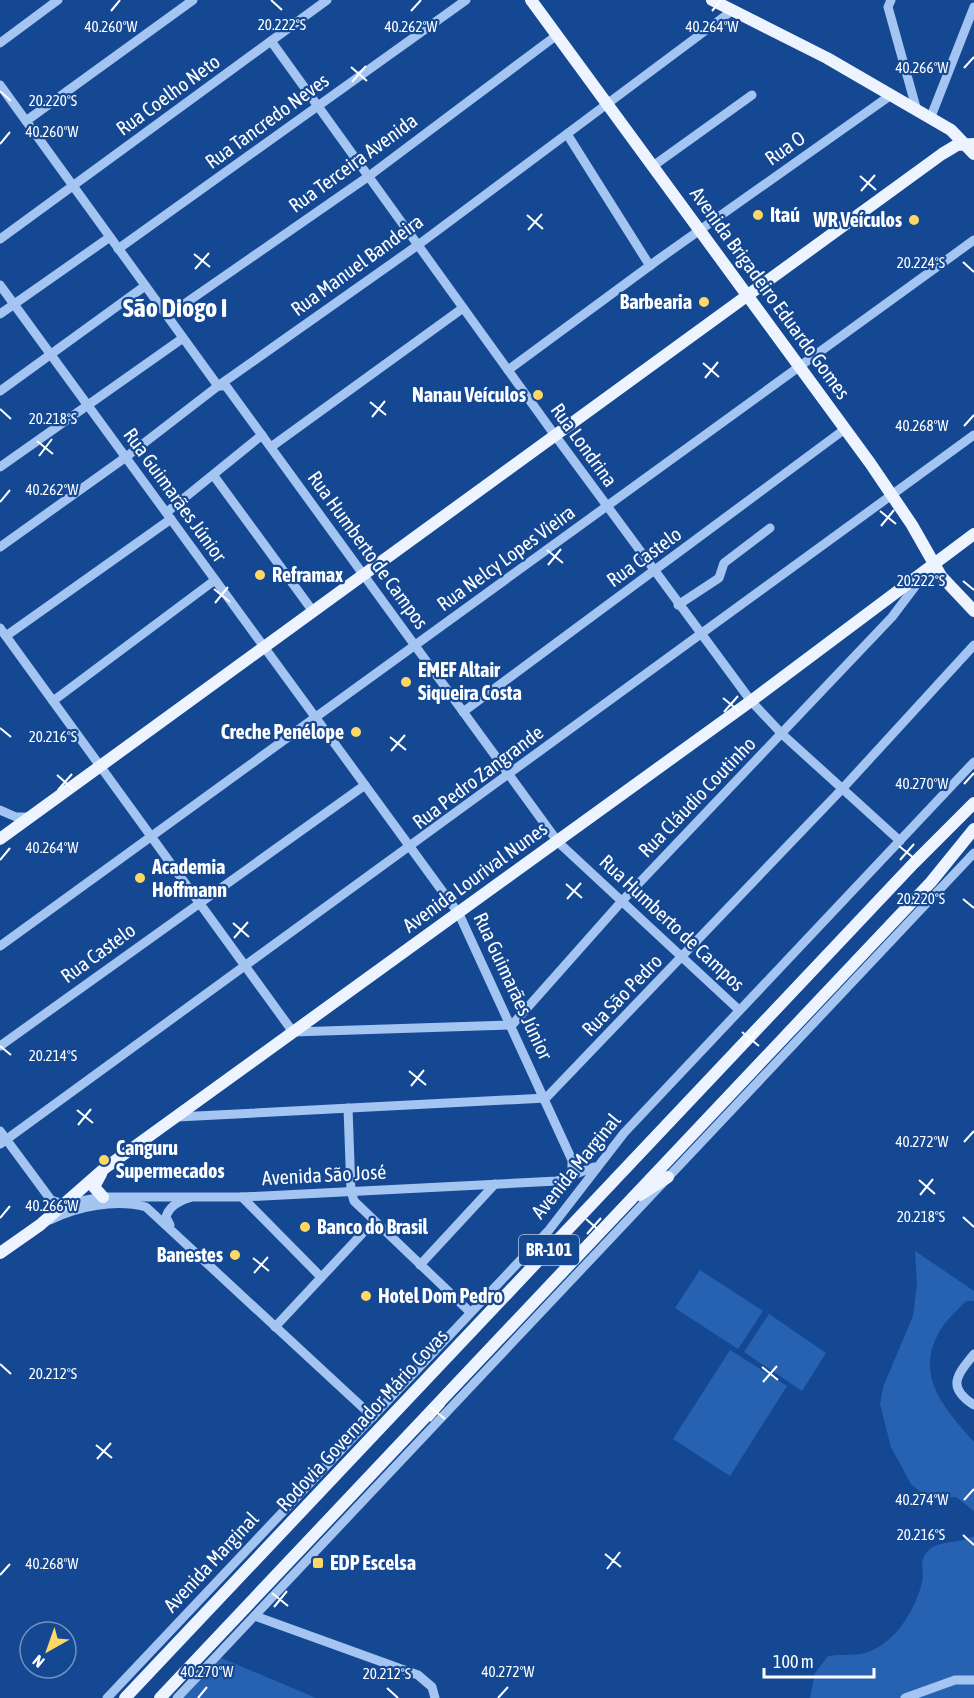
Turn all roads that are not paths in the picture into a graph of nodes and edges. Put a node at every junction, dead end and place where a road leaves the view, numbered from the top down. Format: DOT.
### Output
graph roads {
  1 [pos="58,0"];
  2 [pos="193,0"];
  3 [pos="327,0"];
  4 [pos="466,0"];
  5 [pos="531,0"];
  6 [pos="712,0"];
  7 [pos="890,3"];
  8 [pos="974,7"];
  9 [pos="734,10"];
  10 [pos="557,35"];
  11 [pos="272,41"];
  12 [pos="0,43"];
  13 [pos="0,85"];
  14 [pos="752,95"];
  15 [pos="891,95"];
  16 [pos="608,103"];
  17 [pos="318,106"];
  18 [pos="916,111"];
  19 [pos="930,119"];
  20 [pos="26,121"];
  21 [pos="567,134"];
  22 [pos="971,147"];
  23 [pos="653,166"];
  24 [pos="369,176"];
  25 [pos="73,186"];
  26 [pos="700,230"];
  27 [pos="110,237"];
  28 [pos="0,239"];
  29 [pos="974,240"];
  30 [pos="418,245"];
  31 [pos="118,249"];
  32 [pos="650,266"];
  33 [pos="0,285"];
  34 [pos="145,286"];
  35 [pos="747,295"];
  36 [pos="14,304"];
  37 [pos="463,308"];
  38 [pos="0,314"];
  39 [pos="167,316"];
  40 [pos="183,338"];
  41 [pos="51,355"];
  42 [pos="799,366"];
  43 [pos="508,370"];
  44 [pos="218,386"];
  45 [pos="0,391"];
  46 [pos="87,404"];
  47 [pos="845,429"];
  48 [pos="554,434"];
  49 [pos="262,435"];
  50 [pos="974,435"];
  51 [pos="271,447"];
  52 [pos="126,457"];
  53 [pos="0,467"];
  54 [pos="213,476"];
  55 [pos="892,495"];
  56 [pos="607,506"];
  57 [pos="169,516"];
  58 [pos="770,528"];
  59 [pos="974,534"];
  60 [pos="0,547"];
  61 [pos="932,564"];
  62 [pos="655,571"];
  63 [pos="363,572"];
  64 [pos="215,580"];
  65 [pos="678,605"];
  66 [pos="879,605"];
  67 [pos="312,610"];
  68 [pos="974,611"];
  69 [pos="892,617"];
  70 [pos="0,628"];
  71 [pos="700,635"];
  72 [pos="6,636"];
  73 [pos="974,645"];
  74 [pos="263,646"];
  75 [pos="414,646"];
  76 [pos="53,701"];
  77 [pos="751,701"];
  78 [pos="463,712"];
  79 [pos="315,717"];
  80 [pos="782,734"];
  81 [pos="974,762"];
  82 [pos="102,769"];
  83 [pos="510,776"];
  84 [pos="365,785"];
  85 [pos="843,788"];
  86 [pos="974,803"];
  87 [pos="0,810"];
  88 [pos="30,817"];
  89 [pos="974,829"];
  90 [pos="151,837"];
  91 [pos="0,839"];
  92 [pos="900,841"];
  93 [pos="558,842"];
  94 [pos="411,849"];
  95 [pos="974,853"];
  96 [pos="622,901"];
  97 [pos="198,903"];
  98 [pos="459,914"];
  99 [pos="0,946"];
  100 [pos="683,958"];
  101 [pos="245,965"];
  102 [pos="739,1010"];
  103 [pos="512,1025"];
  104 [pos="293,1032"];
  105 [pos="0,1046"];
  106 [pos="546,1098"];
  107 [pos="348,1108"];
  108 [pos="177,1117"];
  109 [pos="0,1131"];
  110 [pos="3,1142"];
  111 [pos="572,1161"];
  112 [pos="597,1165"];
  113 [pos="105,1168"];
  114 [pos="587,1171"];
  115 [pos="668,1177"];
  116 [pos="568,1178"];
  117 [pos="495,1184"];
  118 [pos="351,1191"];
  119 [pos="197,1196"];
  120 [pos="103,1197"];
  121 [pos="242,1197"];
  122 [pos="64,1204"];
  123 [pos="624,1205"];
  124 [pos="374,1222"];
  125 [pos="40,1225"];
  126 [pos="170,1227"];
  127 [pos="0,1253"];
  128 [pos="420,1265"];
  129 [pos="321,1277"];
  130 [pos="470,1312"];
  131 [pos="275,1327"];
  132 [pos="974,1353"];
  133 [pos="974,1406"];
  134 [pos="373,1417"];
  135 [pos="255,1616"];
  136 [pos="974,1680"];
  137 [pos="107,1698"];
  138 [pos="125,1698"];
  139 [pos="160,1698"];
  140 [pos="177,1698"];
  141 [pos="435,1698"];
  142 [pos="905,1698"];
  1 -- 12 [label="street"];
  2 -- 20 [label="street"];
  3 -- 11 [label="street, Rua Coelho Neto"];
  4 -- 17 [label="street, Rua Tancredo Neves"];
  5 -- 10 [label="main road, Avenida Brigadeiro Eduardo Gomes"];
  6 -- 9 [label="main road"];
  7 -- 18 [label="street"];
  8 -- 19 [label="street"];
  9 -- 15 [label="main road"];
  9 -- 16 [label="street, Rua Manuel Bandeira"];
  10 -- 16 [label="main road, Avenida Brigadeiro Eduardo Gomes"];
  10 -- 24 [label="street, Rua Terceira Avenida"];
  11 -- 17 [label="street, Rua Londrina"];
  11 -- 25 [label="street, Rua Coelho Neto"];
  13 -- 20 [label="street, Rua Humberto de Campos"];
  14 -- 23 [label="street"];
  15 -- 18 [label="main road"];
  15 -- 26 [label="street, Rua O"];
  16 -- 21 [label="street, Rua Manuel Bandeira"];
  16 -- 23 [label="main road, Avenida Brigadeiro Eduardo Gomes"];
  17 -- 24 [label="street, Rua Londrina"];
  17 -- 31 [label="street, Rua Tancredo Neves"];
  18 -- 19 [label="main road"];
  19 -- 22 [label="main road"];
  20 -- 25 [label="street, Rua Humberto de Campos"];
  21 -- 30 [label="street, Rua Manuel Bandeira"];
  21 -- 32 [label="street"];
  22 -- 35 [label="main road"];
  23 -- 26 [label="main road, Avenida Brigadeiro Eduardo Gomes"];
  24 -- 30 [label="street, Rua Londrina"];
  24 -- 39 [label="street, Rua Terceira Avenida"];
  25 -- 27 [label="street, Rua Humberto de Campos"];
  25 -- 28 [label="street, Rua Coelho Neto"];
  26 -- 32 [label="street, Rua O"];
  26 -- 35 [label="main road, Avenida Brigadeiro Eduardo Gomes"];
  27 -- 31 [label="street, Rua Humberto de Campos"];
  27 -- 36 [label="street"];
  29 -- 42 [label="street, Rua Nelcy Lopes Vieira"];
  30 -- 37 [label="street, Rua Londrina"];
  30 -- 44 [label="street, Rua Manuel Bandeira"];
  31 -- 34 [label="street, Rua Humberto de Campos"];
  32 -- 43 [label="street, Rua O"];
  33 -- 36 [label="street, Rua Guimarães Júnior"];
  34 -- 39 [label="street, Rua Humberto de Campos"];
  34 -- 41 [label="street"];
  35 -- 42 [label="main road, Avenida Brigadeiro Eduardo Gomes"];
  35 -- 48 [label="main road"];
  36 -- 38 [label="street"];
  36 -- 41 [label="street, Rua Guimarães Júnior"];
  37 -- 43 [label="street, Rua Londrina"];
  37 -- 51 [label="street"];
  39 -- 40 [label="street, Rua Humberto de Campos"];
  40 -- 44 [label="street, Rua Humberto de Campos"];
  40 -- 46 [label="street"];
  41 -- 45 [label="street"];
  41 -- 46 [label="street, Rua Guimarães Júnior"];
  42 -- 47 [label="main road, Avenida Brigadeiro Eduardo Gomes"];
  42 -- 56 [label="street, Rua Nelcy Lopes Vieira"];
  43 -- 48 [label="street, Rua Londrina"];
  44 -- 49 [label="street, Rua Humberto de Campos"];
  44 -- 52 [label="street, Rua Manuel Bandeira"];
  46 -- 52 [label="street, Rua Guimarães Júnior"];
  46 -- 53 [label="street"];
  47 -- 55 [label="main road, Avenida Brigadeiro Eduardo Gomes"];
  47 -- 62 [label="street, Rua Castelo"];
  48 -- 56 [label="street, Rua Londrina"];
  48 -- 63 [label="main road"];
  49 -- 51 [label="street, Rua Humberto de Campos"];
  49 -- 54 [label="street"];
  50 -- 55 [label="street, Rua Pedro Zangrande"];
  51 -- 63 [label="street, Rua Humberto de Campos"];
  52 -- 57 [label="street, Rua Guimarães Júnior"];
  52 -- 60 [label="street, Rua Manuel Bandeira"];
  54 -- 57 [label="street"];
  54 -- 67 [label="street"];
  55 -- 61 [label="main road, Avenida Brigadeiro Eduardo Gomes"];
  55 -- 71 [label="street, Rua Pedro Zangrande"];
  56 -- 62 [label="street, Rua Londrina"];
  56 -- 75 [label="street, Rua Nelcy Lopes Vieira"];
  57 -- 64 [label="street, Rua Guimarães Júnior"];
  57 -- 72 [label="street"];
  58 -- 65 [label="street"];
  59 -- 61 [label="main road, Avenida Lourival Nunes"];
  61 -- 66 [label="main road, Avenida Lourival Nunes"];
  61 -- 68 [label="main road, Avenida Brigadeiro Eduardo Gomes"];
  61 -- 69 [label="street, Rua Cláudio Coutinho"];
  62 -- 65 [label="street, Rua Londrina"];
  62 -- 78 [label="street, Rua Castelo"];
  63 -- 67 [label="main road"];
  63 -- 75 [label="street, Rua Humberto de Campos"];
  64 -- 74 [label="street, Rua Guimarães Júnior"];
  64 -- 76 [label="street"];
  65 -- 71 [label="street, Rua Londrina"];
  66 -- 69 [label="street"];
  66 -- 77 [label="main road, Avenida Lourival Nunes"];
  67 -- 74 [label="main road"];
  69 -- 80 [label="street, Rua Cláudio Coutinho"];
  70 -- 72 [label="street"];
  71 -- 77 [label="street, Rua Londrina"];
  71 -- 83 [label="street, Rua Pedro Zangrande"];
  72 -- 76 [label="street"];
  73 -- 85 [label="street, Rua São Pedro"];
  74 -- 79 [label="street, Rua Guimarães Júnior"];
  74 -- 82 [label="main road"];
  75 -- 78 [label="street, Rua Humberto de Campos"];
  75 -- 79 [label="street, Rua Nelcy Lopes Vieira"];
  76 -- 82 [label="street"];
  77 -- 80 [label="street, Rua Londrina"];
  77 -- 93 [label="main road, Avenida Lourival Nunes"];
  78 -- 83 [label="street, Rua Humberto de Campos"];
  79 -- 84 [label="street, Rua Guimarães Júnior"];
  79 -- 90 [label="street, Rua Nelcy Lopes Vieira"];
  80 -- 85 [label="street, Rua Londrina"];
  80 -- 96 [label="street, Rua Cláudio Coutinho"];
  81 -- 92 [label="street, Avenida Marginal"];
  82 -- 88 [label="main road"];
  82 -- 90 [label="street"];
  83 -- 93 [label="street, Rua Humberto de Campos"];
  83 -- 94 [label="street, Rua Pedro Zangrande"];
  84 -- 94 [label="street, Rua Guimarães Júnior"];
  84 -- 97 [label="street, Rua Castelo"];
  85 -- 92 [label="street, Rua Londrina"];
  85 -- 100 [label="street, Rua São Pedro"];
  86 -- 138 [label="main road, Rodovia Governador Mário Covas / BR-101"];
  87 -- 88 [label="street"];
  88 -- 91 [label="main road"];
  89 -- 123 [label="main road, BR-101"];
  90 -- 97 [label="street"];
  90 -- 99 [label="street, Rua Nelcy Lopes Vieira"];
  92 -- 102 [label="street, Avenida Marginal"];
  93 -- 96 [label="street, Rua Humberto de Campos"];
  93 -- 98 [label="main road, Avenida Lourival Nunes"];
  94 -- 98 [label="street, Rua Guimarães Júnior"];
  94 -- 101 [label="street, Rua Pedro Zangrande"];
  95 -- 115 [label="street"];
  96 -- 100 [label="street, Rua Humberto de Campos"];
  96 -- 103 [label="street, Rua Cláudio Coutinho"];
  97 -- 101 [label="street"];
  97 -- 105 [label="street, Rua Castelo"];
  98 -- 103 [label="street, Rua Guimarães Júnior"];
  98 -- 104 [label="main road, Avenida Lourival Nunes"];
  100 -- 102 [label="street, Rua Humberto de Campos"];
  100 -- 106 [label="street, Rua São Pedro"];
  101 -- 104 [label="street"];
  101 -- 110 [label="street, Rua Pedro Zangrande"];
  102 -- 112 [label="street, Avenida Marginal"];
  103 -- 104 [label="street"];
  103 -- 106 [label="street, Rua Guimarães Júnior"];
  104 -- 108 [label="main road, Avenida Lourival Nunes"];
  106 -- 107 [label="street"];
  106 -- 111 [label="street, Rua Guimarães Júnior"];
  107 -- 108 [label="street"];
  107 -- 118 [label="street"];
  108 -- 113 [label="main road, Avenida Lourival Nunes"];
  109 -- 110 [label="street"];
  110 -- 122 [label="street, Avenida São José"];
  111 -- 114 [label="street"];
  111 -- 116 [label="street"];
  112 -- 114 [label="street, Avenida São José"];
  112 -- 130 [label="street, Avenida Marginal"];
  113 -- 120 [label="main road"];
  113 -- 122 [label="main road, Avenida Lourival Nunes"];
  114 -- 116 [label="street, Avenida São José"];
  115 -- 123 [label="main road"];
  115 -- 135 [label="street"];
  116 -- 117 [label="street, Avenida São José"];
  117 -- 118 [label="street, Avenida São José"];
  117 -- 128 [label="street"];
  118 -- 121 [label="street, Avenida São José"];
  118 -- 124 [label="street"];
  119 -- 120 [label="street, Avenida São José"];
  119 -- 121 [label="street, Avenida São José"];
  119 -- 126 [label="street"];
  120 -- 122 [label="street, Avenida São José"];
  121 -- 129 [label="street"];
  122 -- 125 [label="main road, Avenida Lourival Nunes"];
  123 -- 139 [label="main road, BR-101"];
  124 -- 128 [label="street"];
  124 -- 129 [label="street"];
  125 -- 126 [label="street"];
  125 -- 127 [label="main road, Avenida Lourival Nunes"];
  126 -- 131 [label="street"];
  128 -- 130 [label="street"];
  129 -- 131 [label="street"];
  130 -- 134 [label="street, Avenida Marginal"];
  131 -- 134 [label="street"];
  132 -- 133 [label="street"];
  134 -- 137 [label="street, Avenida Marginal"];
  135 -- 140 [label="street"];
  135 -- 141 [label="street"];
  136 -- 142 [label="street"];
}
